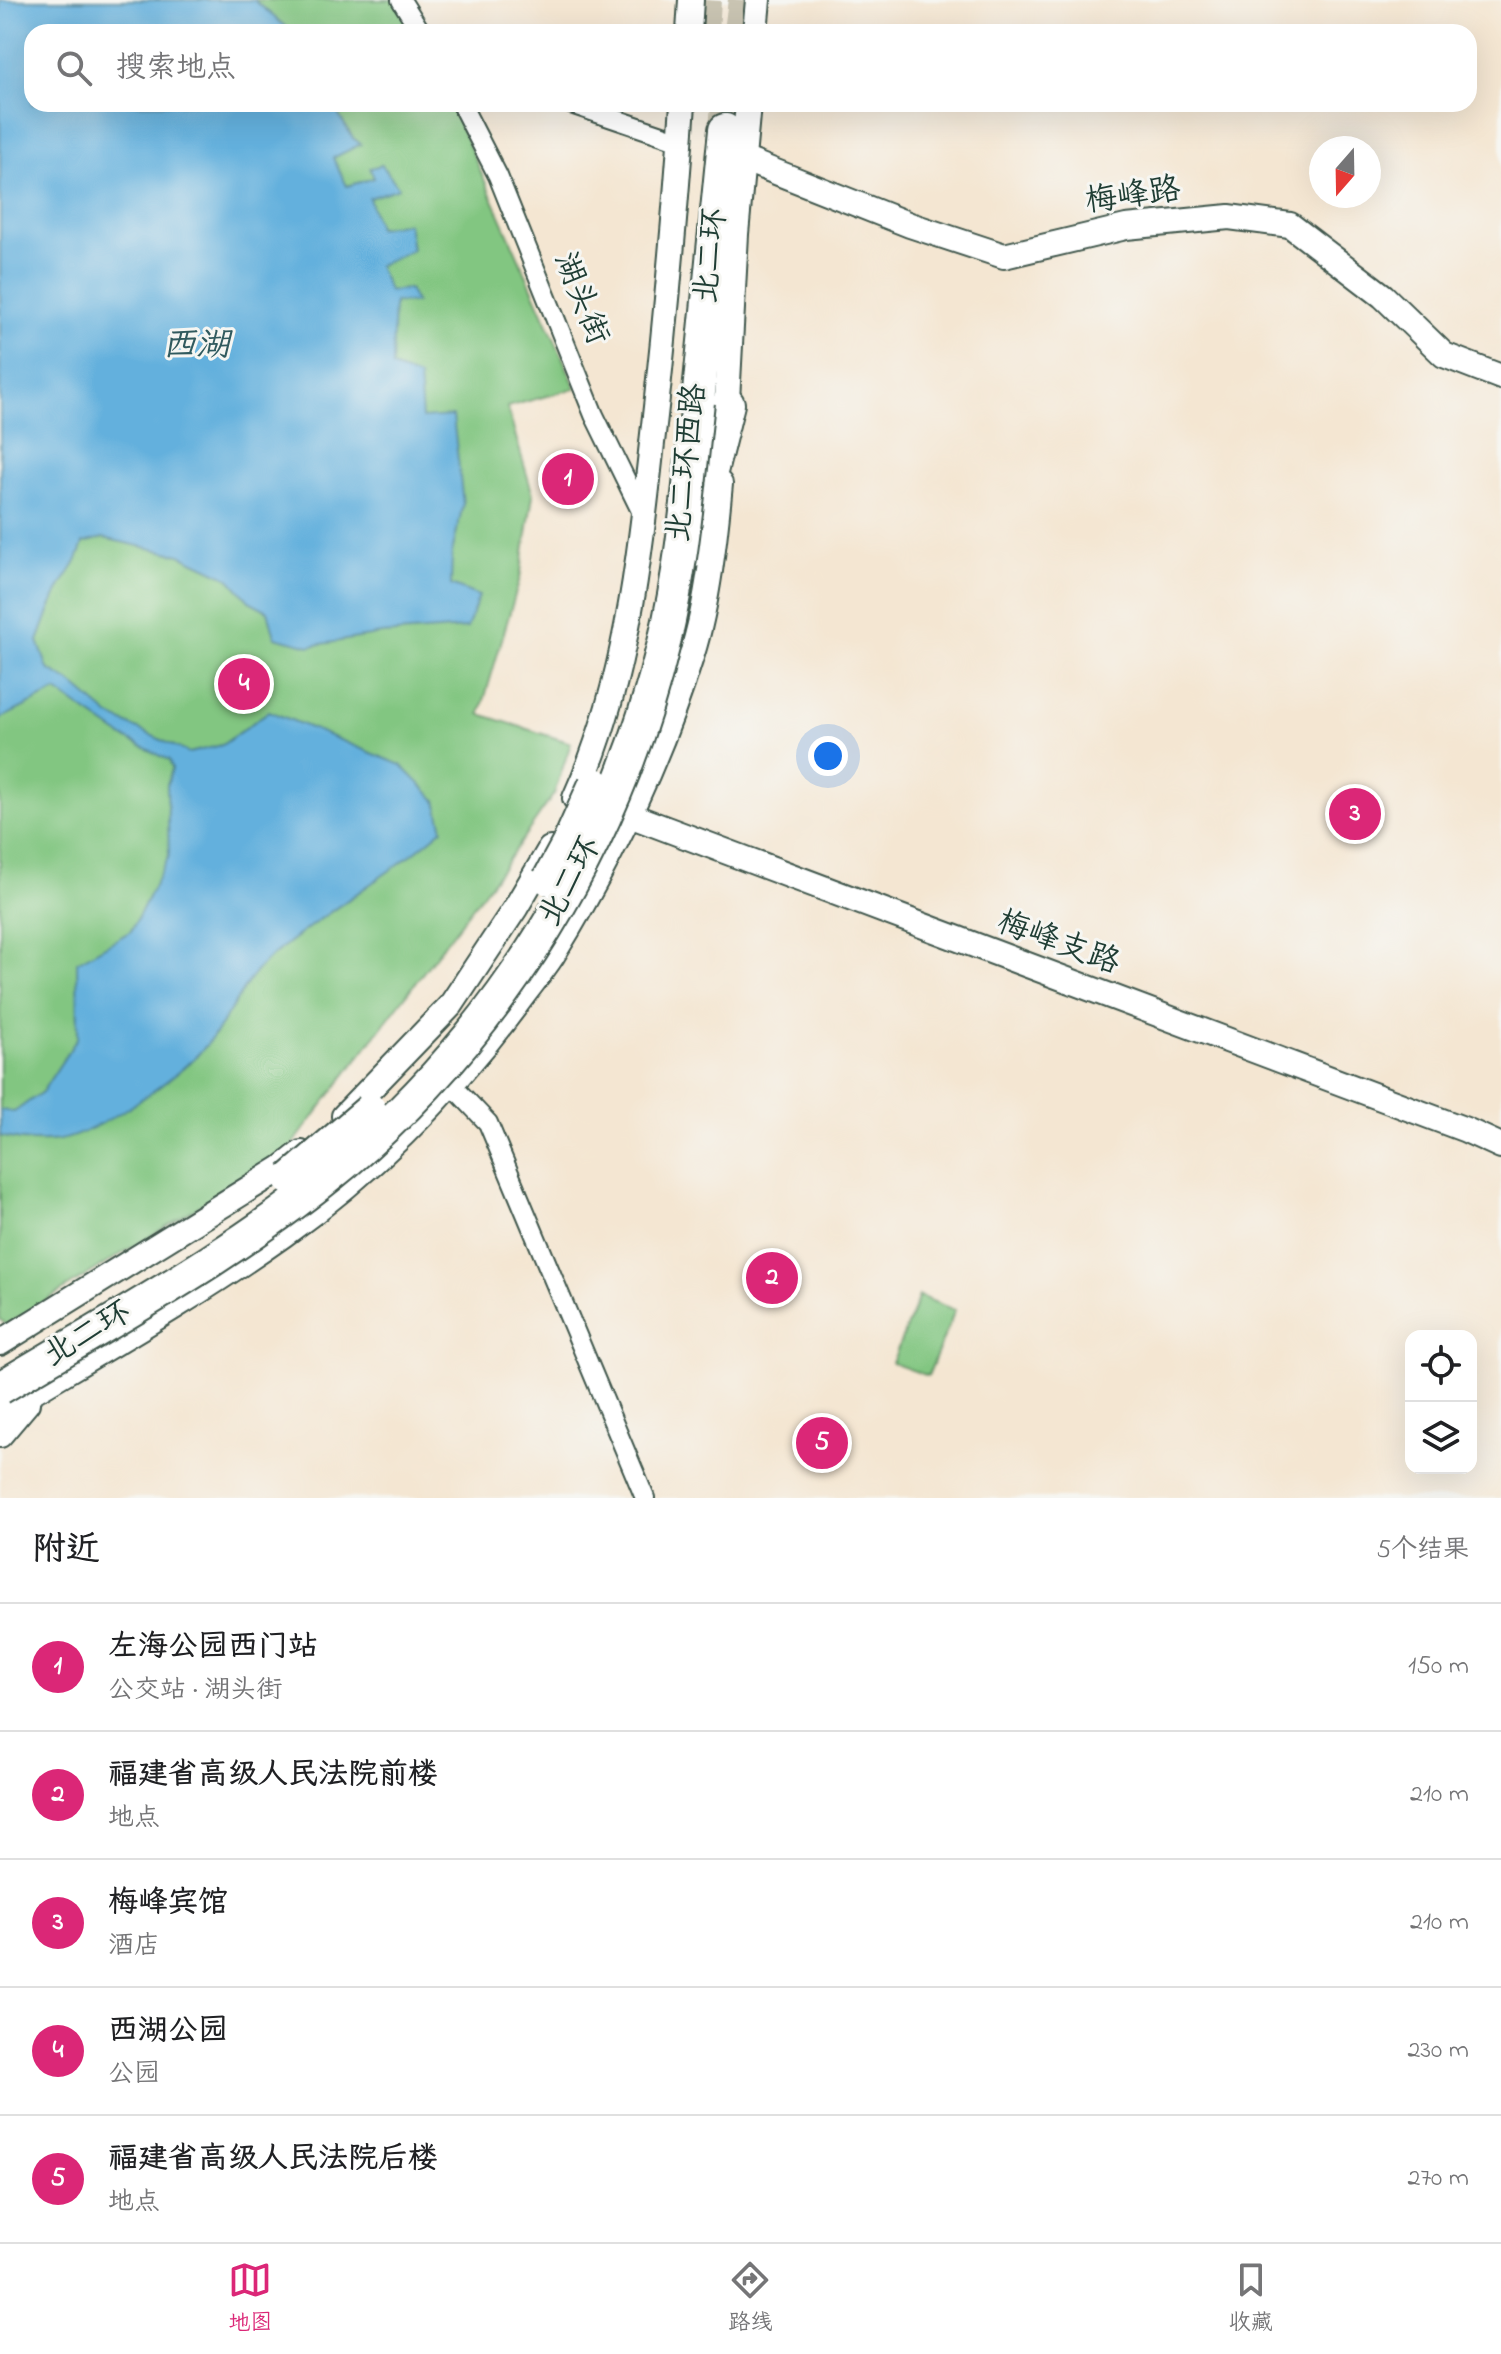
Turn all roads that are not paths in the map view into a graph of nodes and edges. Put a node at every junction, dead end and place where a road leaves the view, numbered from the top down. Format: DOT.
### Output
graph roads {
  1 [pos="401,0"];
  2 [pos="691,0"];
  3 [pos="758,0"];
  4 [pos="416,24"];
  5 [pos="690,24"];
  6 [pos="756,24"];
  7 [pos="465,112"];
  8 [pos="617,112"];
  9 [pos="747,112"];
  10 [pos="698,126"];
  11 [pos="743,159"];
  12 [pos="1501,377"];
  13 [pos="701,402"];
  14 [pos="644,517"];
  15 [pos="664,643"];
  16 [pos="577,794"];
  17 [pos="629,816"];
  18 [pos="450,1083"];
  19 [pos="1466,1130"];
  20 [pos="1501,1138"];
  21 [pos="1501,1146"];
  22 [pos="0,1343"];
  23 [pos="0,1365"];
  24 [pos="44,1384"];
  25 [pos="0,1388"];
  26 [pos="0,1411"];
  27 [pos="0,1435"];
  28 [pos="645,1498"];
  1 -- 4 [label="street"];
  2 -- 5 [label="main road"];
  3 -- 6 [label="main road"];
  7 -- 14 [label="street, 湖头街"];
  8 -- 10 [label="street"];
  9 -- 11 [label="main road, 北二环西路"];
  10 -- 13 [label="highway, 北二环"];
  10 -- 14 [label="main road, 北二环西路"];
  11 -- 12 [label="main road, 梅峰路"];
  11 -- 13 [label="main road, 北二环西路"];
  13 -- 15 [label="highway, 北二环, bridge"];
  13 -- 15 [label="highway, bridge"];
  13 -- 17 [label="main road, 北二环西路"];
  13 -- 23 [label="highway, 北二环, bridge"];
  14 -- 16 [label="main road, 北二环西路"];
  15 -- 25 [label="highway, 北二环, bridge"];
  16 -- 17 [label="main road"];
  16 -- 22 [label="main road, 北二环西路"];
  17 -- 18 [label="main road, 北二环西路"];
  17 -- 19 [label="main road, 梅峰支路"];
  18 -- 24 [label="main road, 北二环西路"];
  18 -- 28 [label="street"];
  19 -- 20 [label="main road, 梅峰支路"];
  19 -- 21 [label="main road, 梅峰支路"];
  24 -- 26 [label="main road, 北二环西路"];
  24 -- 27 [label="main road"];
}
